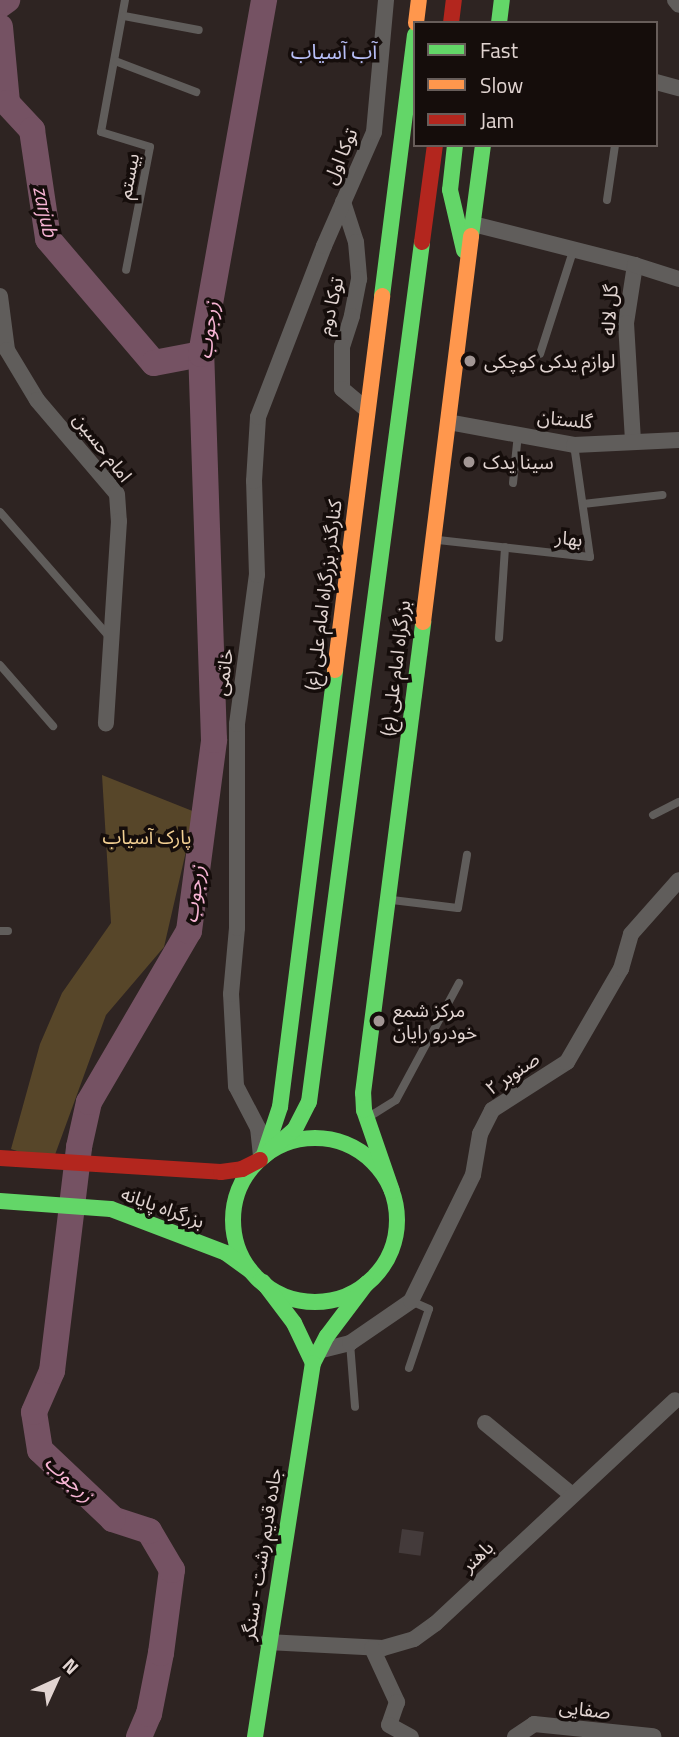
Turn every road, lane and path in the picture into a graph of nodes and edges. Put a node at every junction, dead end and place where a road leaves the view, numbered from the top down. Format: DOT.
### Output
graph roads {
  1 [pos="125,0"];
  2 [pos="386,0"];
  3 [pos="419,0"];
  4 [pos="454,0"];
  5 [pos="502,0"];
  6 [pos="675,0"];
  7 [pos="679,5"];
  8 [pos="124,16"];
  9 [pos="416,21"];
  10 [pos="452,21"];
  11 [pos="499,21"];
  12 [pos="199,30"];
  13 [pos="413,52"];
  14 [pos="115,61"];
  15 [pos="658,83"];
  16 [pos="679,89"];
  17 [pos="195,92"];
  18 [pos="435,147"];
  19 [pos="455,147"];
  20 [pos="484,147"];
  21 [pos="615,147"];
  22 [pos="607,200"];
  23 [pos="343,202"];
  24 [pos="473,224"];
  25 [pos="574,248"];
  26 [pos="635,265"];
  27 [pos="468,266"];
  28 [pos="126,270"];
  29 [pos="679,279"];
  30 [pos="0,296"];
  31 [pos="540,354"];
  32 [pos="368,410"];
  33 [pos="399,415"];
  34 [pos="448,422"];
  35 [pos="518,434"];
  36 [pos="679,440"];
  37 [pos="633,442"];
  38 [pos="574,445"];
  39 [pos="513,483"];
  40 [pos="662,495"];
  41 [pos="583,504"];
  42 [pos="0,512"];
  43 [pos="433,539"];
  44 [pos="505,547"];
  45 [pos="499,638"];
  46 [pos="111,639"];
  47 [pos="0,665"];
  48 [pos="106,724"];
  49 [pos="53,726"];
  50 [pos="679,802"];
  51 [pos="653,815"];
  52 [pos="467,855"];
  53 [pos="679,880"];
  54 [pos="386,899"];
  55 [pos="459,983"];
  56 [pos="366,1118"];
  57 [pos="0,1158"];
  58 [pos="262,1158"];
  59 [pos="392,1192"];
  60 [pos="0,1201"];
  61 [pos="261,1281"];
  62 [pos="367,1283"];
  63 [pos="411,1301"];
  64 [pos="350,1343"];
  65 [pos="314,1364"];
  66 [pos="409,1368"];
  67 [pos="675,1400"];
  68 [pos="355,1406"];
  69 [pos="485,1423"];
  70 [pos="572,1495"];
  71 [pos="267,1642"];
  72 [pos="372,1648"];
  73 [pos="653,1736"];
  74 [pos="255,1737"];
  75 [pos="411,1737"];
  76 [pos="515,1737"];
  1 -- 8 [label="lane, بیستم"];
  2 -- 23 [label="street, توکا اول"];
  3 -- 9 [label="main road"];
  4 -- 10 [label="main road"];
  5 -- 11 [label="main road"];
  6 -- 7 [label="street"];
  8 -- 12 [label="lane"];
  8 -- 14 [label="lane, بیستم"];
  13 -- 32 [label="main road, کنارگذر بزرگراه امام علی (ع)"];
  14 -- 17 [label="lane"];
  14 -- 28 [label="lane, بیستم"];
  15 -- 16 [label="street"];
  18 -- 33 [label="main road"];
  19 -- 27 [label="main road"];
  20 -- 24 [label="main road, بزرگراه امام علی (ع)"];
  21 -- 22 [label="lane"];
  23 -- 32 [label="street, توکا دوم"];
  23 -- 58 [label="street, خاتمی"];
  24 -- 25 [label="street, گل لاله"];
  24 -- 27 [label="main road, بزرگراه امام علی (ع)"];
  25 -- 26 [label="street, گل لاله"];
  25 -- 31 [label="lane"];
  26 -- 29 [label="street"];
  26 -- 37 [label="street, گل لاله"];
  27 -- 34 [label="main road, بزرگراه امام علی (ع)"];
  30 -- 46 [label="street, امام حسین"];
  32 -- 33 [label="main road"];
  32 -- 58 [label="main road, کنارگذر بزرگراه امام علی (ع)"];
  33 -- 58 [label="main road"];
  34 -- 35 [label="street, گلستان"];
  34 -- 43 [label="main road, بزرگراه امام علی (ع)"];
  35 -- 38 [label="street, گلستان"];
  35 -- 39 [label="lane"];
  36 -- 37 [label="street, گلستان"];
  37 -- 38 [label="street, گلستان"];
  38 -- 41 [label="lane, بهار"];
  40 -- 41 [label="lane"];
  41 -- 44 [label="lane, بهار"];
  42 -- 46 [label="lane"];
  43 -- 44 [label="lane, بهار"];
  43 -- 54 [label="main road, بزرگراه امام علی (ع)"];
  44 -- 45 [label="lane"];
  46 -- 48 [label="street, امام حسین"];
  47 -- 49 [label="lane"];
  50 -- 51 [label="lane"];
  52 -- 54 [label="lane"];
  53 -- 63 [label="street, صنوبر ۲"];
  54 -- 56 [label="main road, بزرگراه امام علی (ع)"];
  55 -- 56 [label="lane"];
  56 -- 59 [label="main road, بزرگراه امام علی (ع)"];
  57 -- 58 [label="main road"];
  58 -- 59 [label="main road"];
  58 -- 61 [label="main road"];
  59 -- 62 [label="main road"];
  60 -- 61 [label="main road, بزرگراه پایانه"];
  61 -- 62 [label="main road"];
  61 -- 65 [label="main road"];
  62 -- 65 [label="main road"];
  63 -- 64 [label="street, صنوبر ۲"];
  63 -- 66 [label="lane"];
  64 -- 65 [label="street, صنوبر ۲"];
  64 -- 68 [label="lane"];
  65 -- 71 [label="main road, جاده قدیم رشت - سنگر"];
  67 -- 70 [label="street, باهنر"];
  69 -- 70 [label="street"];
  70 -- 72 [label="street, باهنر"];
  71 -- 72 [label="street, باهنر"];
  71 -- 74 [label="main road, جاده قدیم رشت - سنگر"];
  72 -- 75 [label="street"];
  73 -- 76 [label="street, صفایی"];
}
